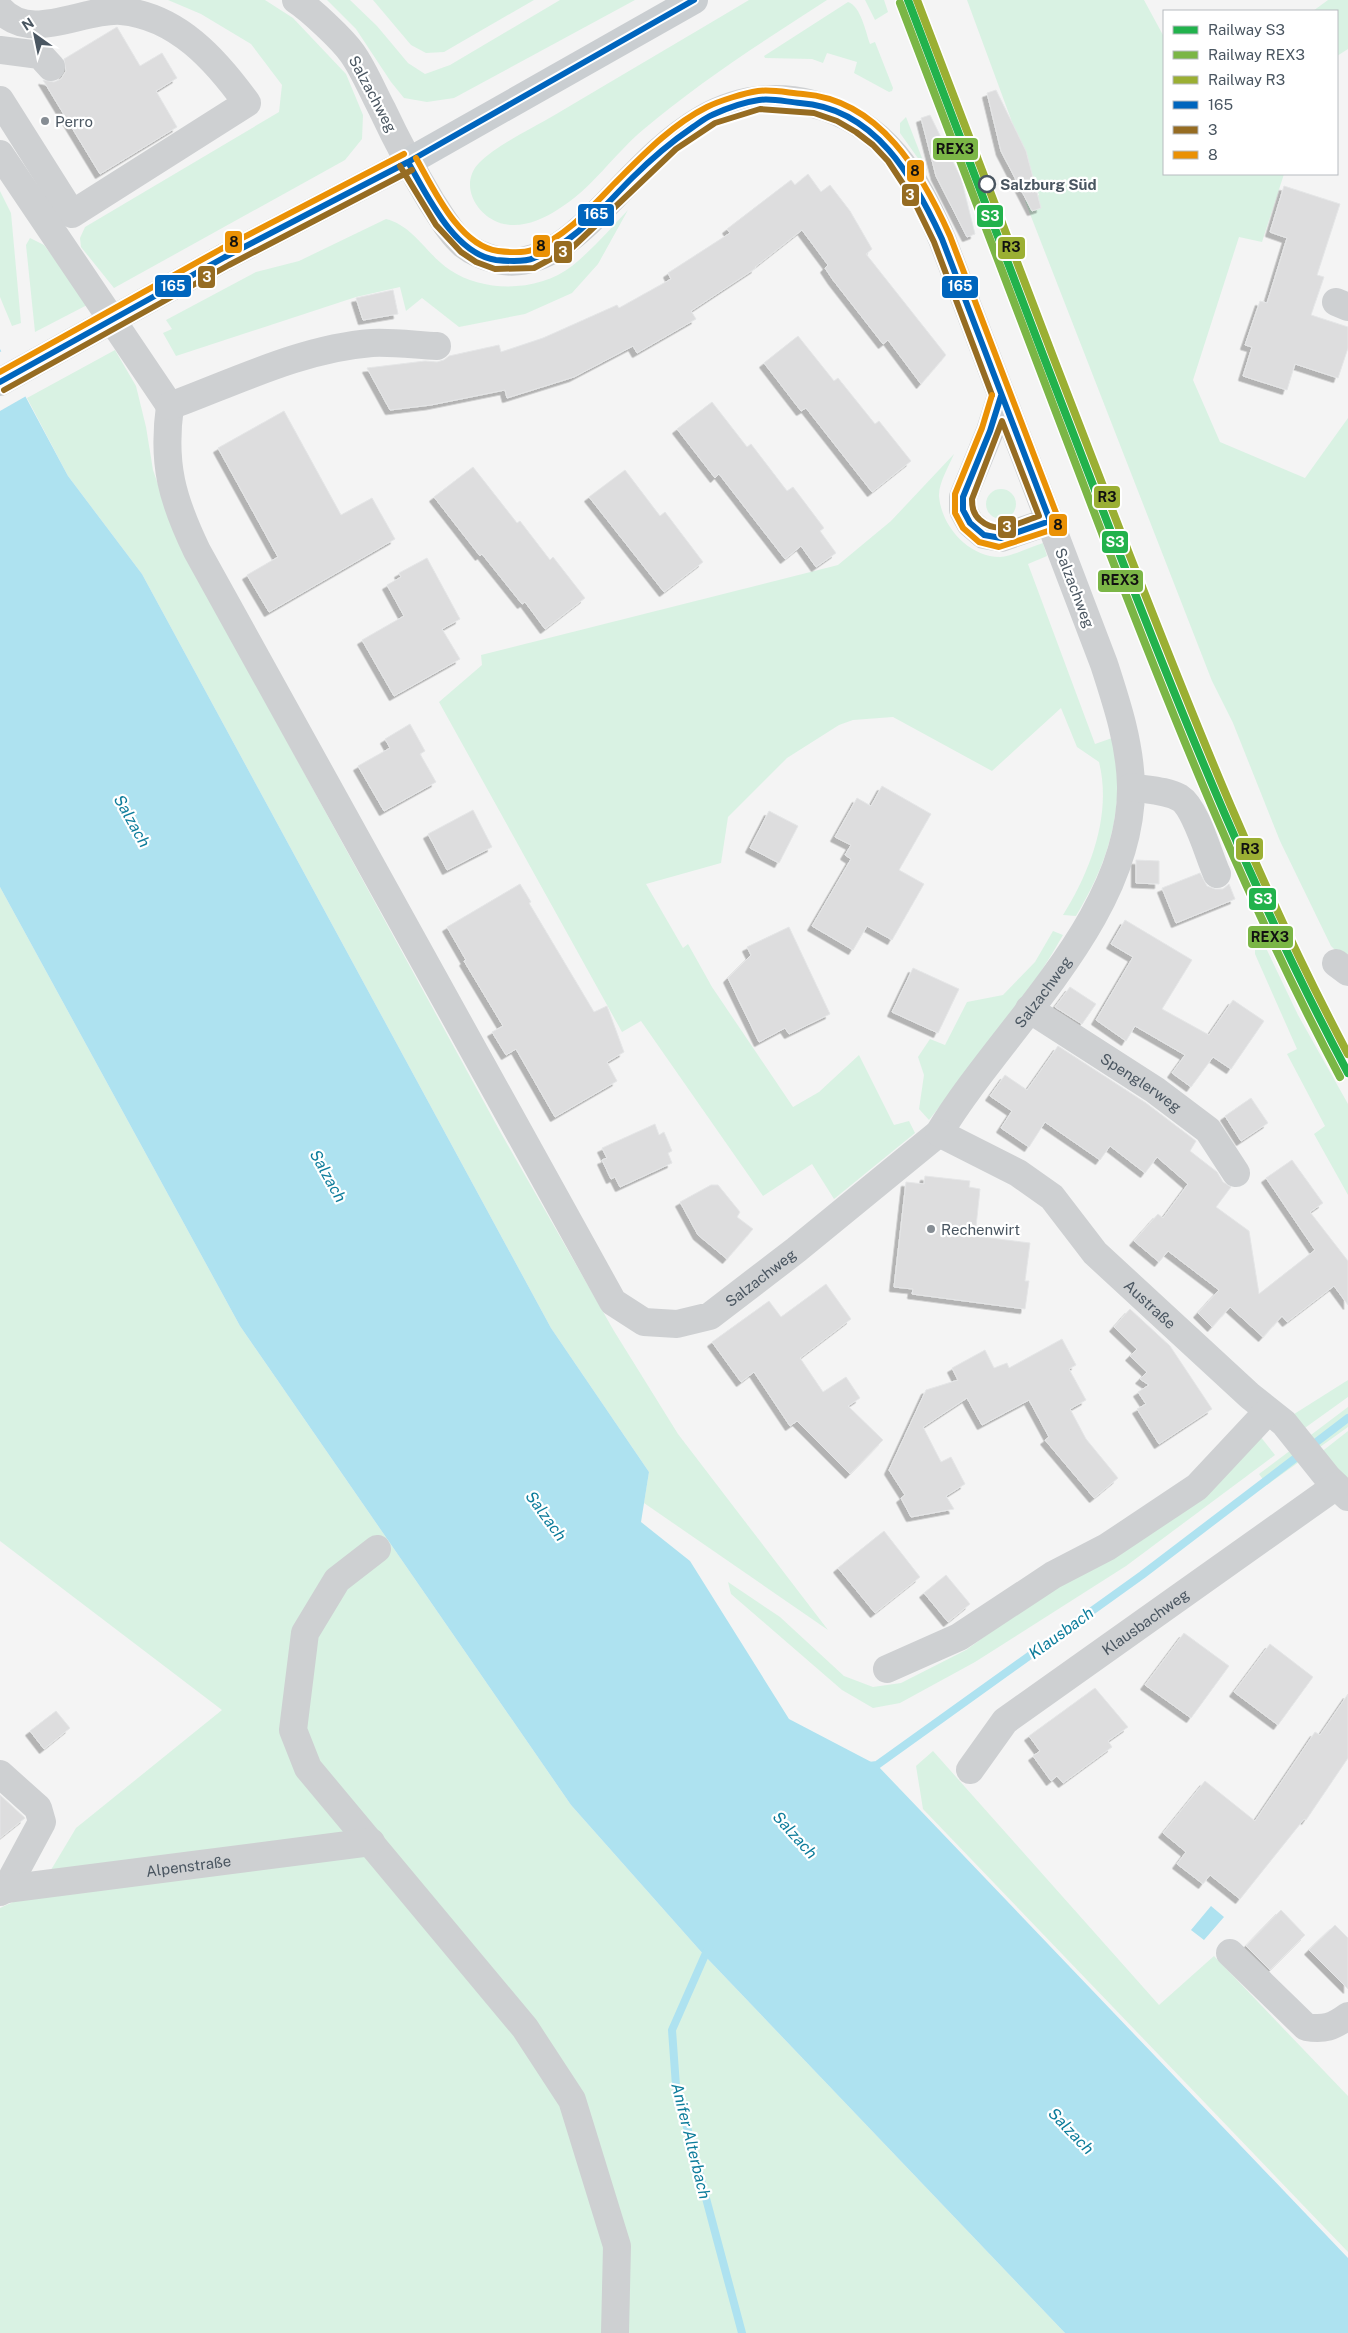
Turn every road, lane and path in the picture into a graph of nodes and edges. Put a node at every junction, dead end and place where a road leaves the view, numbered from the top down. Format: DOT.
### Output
graph roads {
  1 [pos="296,0"];
  2 [pos="694,0"];
  3 [pos="0,9"];
  4 [pos="0,50"];
  5 [pos="51,67"];
  6 [pos="0,100"];
  7 [pos="0,154"];
  8 [pos="408,162"];
  9 [pos="72,214"];
  10 [pos="48,227"];
  11 [pos="437,346"];
  12 [pos="0,382"];
  13 [pos="1001,396"];
  14 [pos="170,406"];
  15 [pos="1050,520"];
  16 [pos="1131,787"];
  17 [pos="1217,874"];
  18 [pos="1030,1009"];
  19 [pos="939,1133"];
  20 [pos="1236,1173"];
  21 [pos="1276,1417"];
  22 [pos="1337,1487"];
  23 [pos="377,1549"];
  24 [pos="887,1669"];
  25 [pos="970,1770"];
  26 [pos="0,1774"];
  27 [pos="371,1842"];
  28 [pos="3,1891"];
  29 [pos="1230,1952"];
  30 [pos="1348,2016"];
  31 [pos="615,2333"];
  1 -- 8 [label="street, Salzachweg"];
  2 -- 8 [label="main road"];
  3 -- 9 [label="street"];
  4 -- 5 [label="street"];
  6 -- 9 [label="street"];
  7 -- 10 [label="street"];
  8 -- 12 [label="main road, bridge"];
  8 -- 13 [label="street, Salzachweg"];
  9 -- 10 [label="street"];
  10 -- 14 [label="street"];
  11 -- 14 [label="street"];
  13 -- 15 [label="street, Salzachweg"];
  13 -- 15 [label="street"];
  14 -- 19 [label="street, Salzachweg"];
  15 -- 16 [label="street, Salzachweg"];
  16 -- 17 [label="street"];
  16 -- 18 [label="street, Salzachweg"];
  18 -- 19 [label="street, Salzachweg"];
  18 -- 20 [label="street, Spenglerweg"];
  19 -- 21 [label="street, Austraße"];
  21 -- 22 [label="street, Austraße"];
  21 -- 24 [label="street"];
  22 -- 25 [label="street, Klausbachweg"];
  23 -- 27 [label="street"];
  26 -- 28 [label="street"];
  27 -- 28 [label="street, Alpenstraße"];
  27 -- 31 [label="street"];
  29 -- 30 [label="street"];
}
